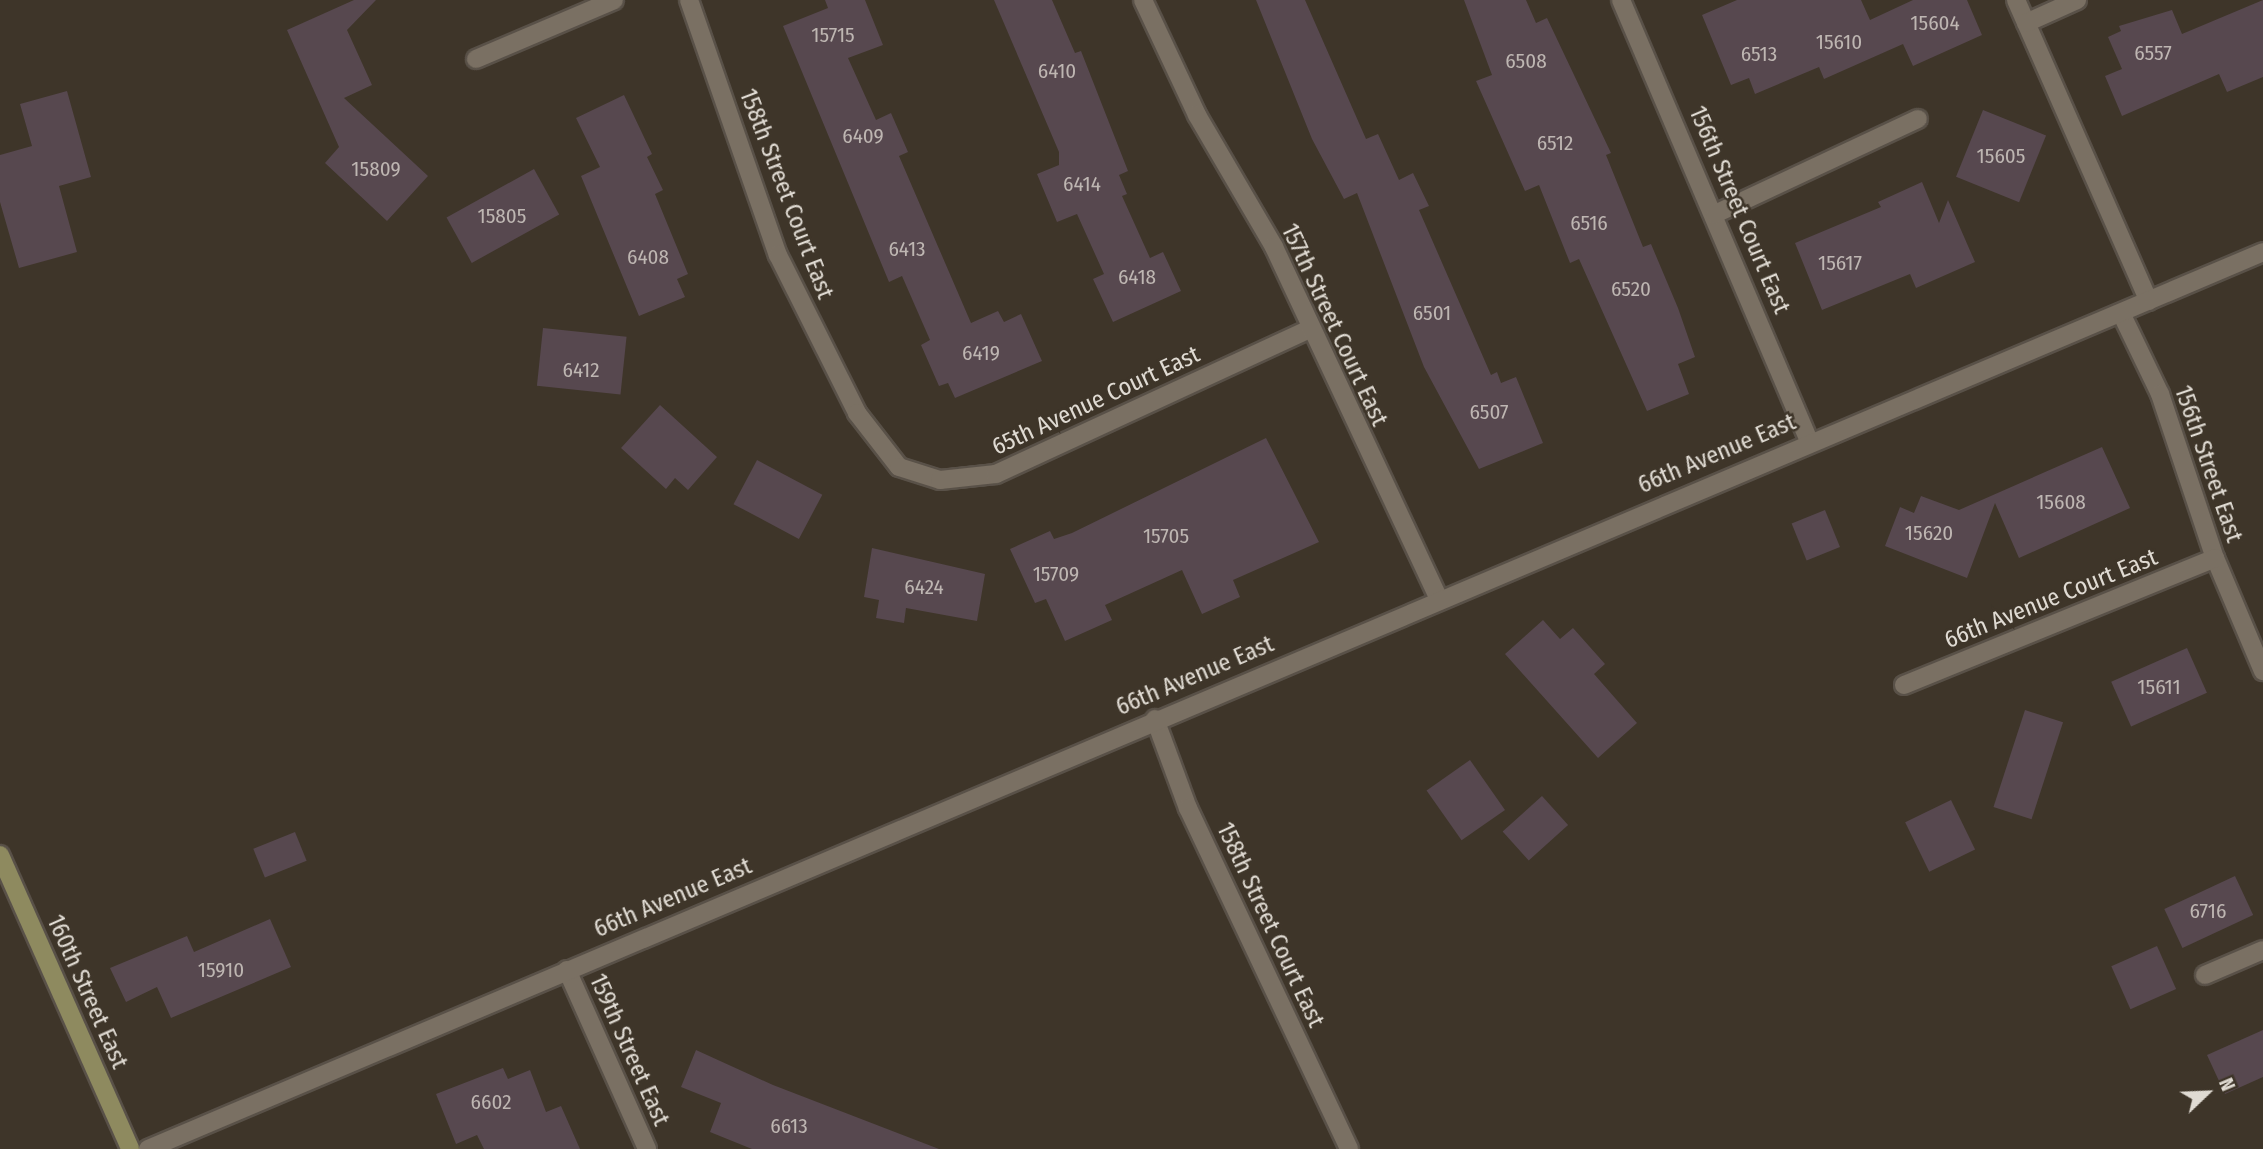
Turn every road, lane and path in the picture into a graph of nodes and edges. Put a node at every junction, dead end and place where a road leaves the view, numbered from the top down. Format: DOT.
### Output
graph roads {
  1 [pos="614,0"];
  2 [pos="689,0"];
  3 [pos="1143,0"];
  4 [pos="1621,0"];
  5 [pos="2016,0"];
  6 [pos="2077,0"];
  7 [pos="2026,23"];
  8 [pos="476,60"];
  9 [pos="1917,119"];
  10 [pos="1715,214"];
  11 [pos="2263,252"];
  12 [pos="2149,301"];
  13 [pos="2120,313"];
  14 [pos="1308,330"];
  15 [pos="1809,441"];
  16 [pos="899,467"];
  17 [pos="2215,558"];
  18 [pos="1439,599"];
  19 [pos="2263,671"];
  20 [pos="1904,685"];
  21 [pos="1156,719"];
  22 [pos="0,855"];
  23 [pos="2263,950"];
  24 [pos="567,970"];
  25 [pos="2204,975"];
  26 [pos="130,1149"];
  27 [pos="148,1149"];
  28 [pos="647,1149"];
  29 [pos="1349,1149"];
  1 -- 8 [label="street"];
  2 -- 16 [label="street, 158th Street Court East"];
  3 -- 14 [label="street, 157th Street Court East"];
  4 -- 10 [label="street, 156th Street Court East"];
  5 -- 7 [label="street"];
  6 -- 7 [label="street"];
  7 -- 12 [label="street"];
  9 -- 10 [label="street"];
  10 -- 15 [label="street, 156th Street Court East"];
  11 -- 12 [label="street, 66th Avenue East"];
  12 -- 13 [label="street, 66th Avenue East"];
  13 -- 15 [label="street, 66th Avenue East"];
  13 -- 17 [label="street, 156th Street East"];
  14 -- 16 [label="street, 65th Avenue Court East"];
  14 -- 18 [label="street, 157th Street Court East"];
  15 -- 18 [label="street, 66th Avenue East"];
  17 -- 19 [label="street, 156th Street East"];
  17 -- 20 [label="street, 66th Avenue Court East"];
  18 -- 21 [label="street, 66th Avenue East"];
  21 -- 24 [label="street, 66th Avenue East"];
  21 -- 29 [label="street, 158th Street Court East"];
  22 -- 26 [label="main road, 160th Street East"];
  23 -- 25 [label="street"];
  24 -- 27 [label="street, 66th Avenue East"];
  24 -- 28 [label="street, 159th Street East"];
}
